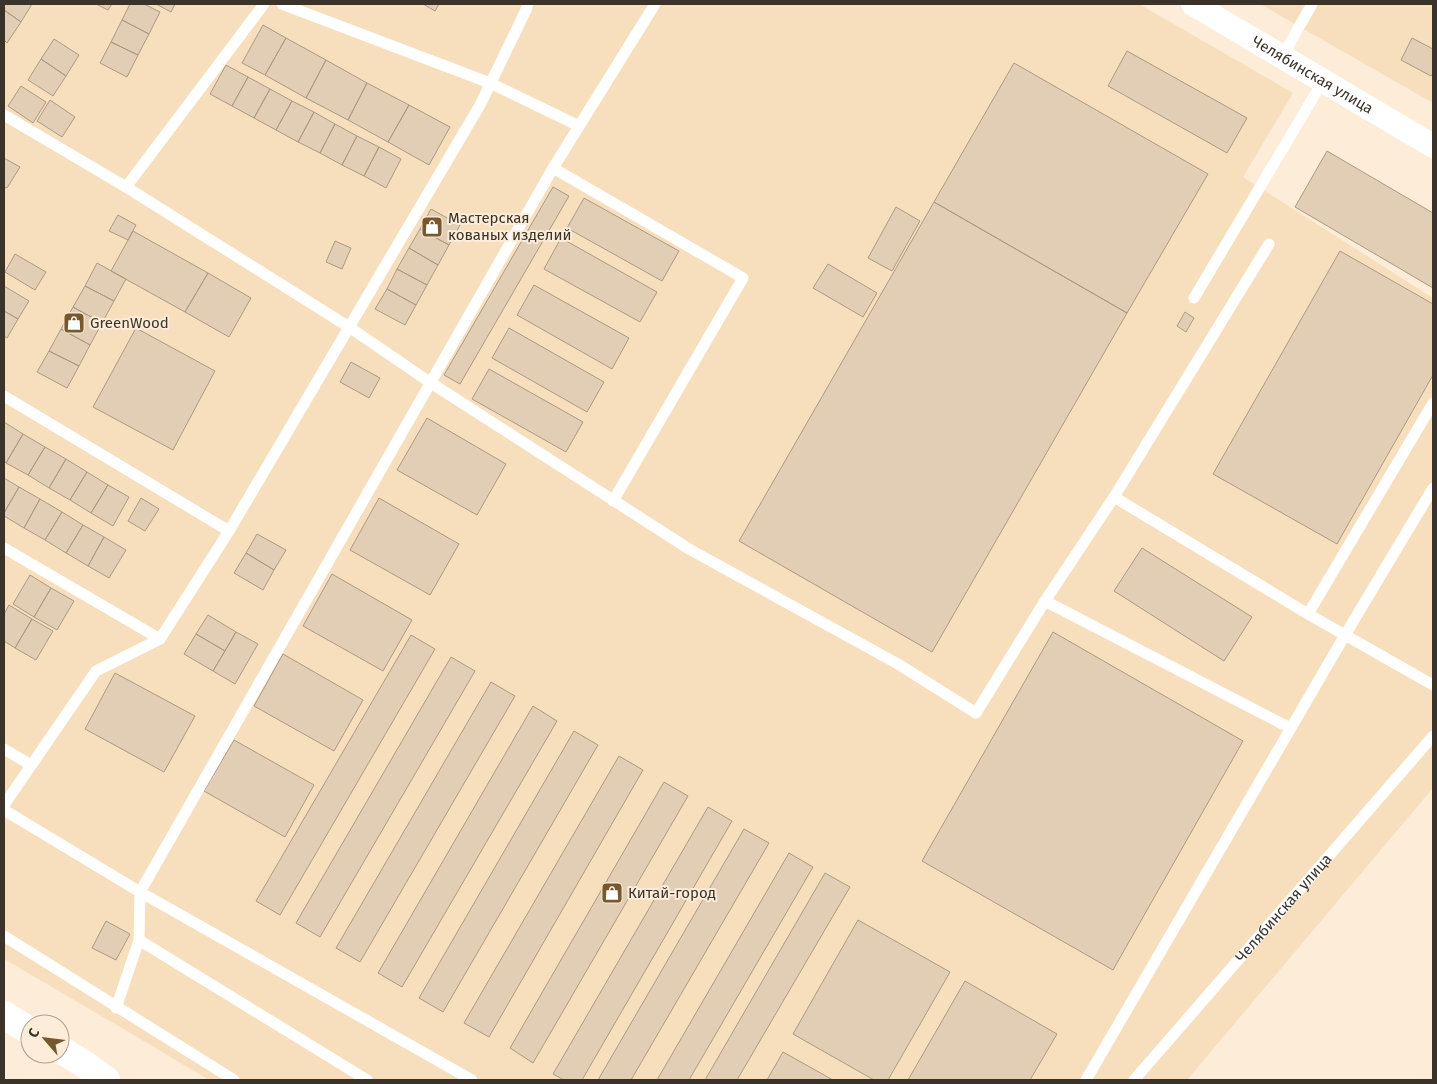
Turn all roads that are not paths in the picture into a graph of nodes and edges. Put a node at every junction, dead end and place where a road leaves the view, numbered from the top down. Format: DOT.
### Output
graph roads {
  1 [pos="264,4"];
  2 [pos="282,4"];
  3 [pos="528,4"];
  4 [pos="655,4"];
  5 [pos="1193,4"];
  6 [pos="1312,4"];
  7 [pos="1282,57"];
  8 [pos="1323,81"];
  9 [pos="490,83"];
  10 [pos="4,115"];
  11 [pos="579,126"];
  12 [pos="1433,146"];
  13 [pos="553,168"];
  14 [pos="126,187"];
  15 [pos="1269,244"];
  16 [pos="1194,298"];
  17 [pos="349,327"];
  18 [pos="431,383"];
  19 [pos="4,396"];
  20 [pos="1433,403"];
  21 [pos="1433,488"];
  22 [pos="1114,497"];
  23 [pos="613,501"];
  24 [pos="229,531"];
  25 [pos="4,548"];
  26 [pos="1045,601"];
  27 [pos="1308,614"];
  28 [pos="1345,635"];
  29 [pos="160,639"];
  30 [pos="1433,685"];
  31 [pos="1290,728"];
  32 [pos="1433,736"];
  33 [pos="4,749"];
  34 [pos="31,766"];
  35 [pos="4,805"];
  36 [pos="4,810"];
  37 [pos="140,892"];
  38 [pos="4,936"];
  39 [pos="139,940"];
  40 [pos="116,1008"];
  41 [pos="4,1015"];
  42 [pos="20,1025"];
  43 [pos="70,1055"];
  44 [pos="106,1080"];
  45 [pos="234,1080"];
  46 [pos="367,1080"];
  47 [pos="472,1080"];
  48 [pos="1086,1080"];
  49 [pos="1134,1080"];
  1 -- 14 [label="lane"];
  2 -- 9 [label="lane"];
  3 -- 9 [label="lane"];
  4 -- 11 [label="lane"];
  5 -- 7 [label="street, Челябинская улица"];
  6 -- 7 [label="lane"];
  7 -- 8 [label="street, Челябинская улица"];
  8 -- 12 [label="street, Челябинская улица"];
  8 -- 16 [label="lane"];
  9 -- 11 [label="lane"];
  9 -- 17 [label="lane"];
  10 -- 14 [label="lane"];
  11 -- 13 [label="lane"];
  13 -- 18 [label="lane"];
  13 -- 23 [label="lane"];
  14 -- 17 [label="lane"];
  15 -- 22 [label="lane"];
  17 -- 18 [label="lane"];
  17 -- 24 [label="lane"];
  18 -- 23 [label="lane"];
  18 -- 37 [label="lane"];
  19 -- 24 [label="lane"];
  20 -- 27 [label="lane"];
  21 -- 28 [label="lane"];
  22 -- 26 [label="lane"];
  22 -- 27 [label="lane"];
  23 -- 26 [label="lane"];
  24 -- 29 [label="lane"];
  25 -- 29 [label="lane"];
  26 -- 31 [label="lane"];
  27 -- 28 [label="lane"];
  28 -- 30 [label="lane"];
  28 -- 31 [label="lane"];
  29 -- 34 [label="lane"];
  31 -- 48 [label="lane"];
  32 -- 49 [label="lane, Челябинская улица"];
  33 -- 34 [label="lane"];
  34 -- 35 [label="lane"];
  36 -- 37 [label="lane"];
  37 -- 39 [label="lane"];
  37 -- 47 [label="lane"];
  38 -- 40 [label="lane"];
  39 -- 40 [label="lane"];
  39 -- 46 [label="lane"];
  40 -- 45 [label="lane"];
  41 -- 42 [label="main road"];
  43 -- 44 [label="main road"];
}
